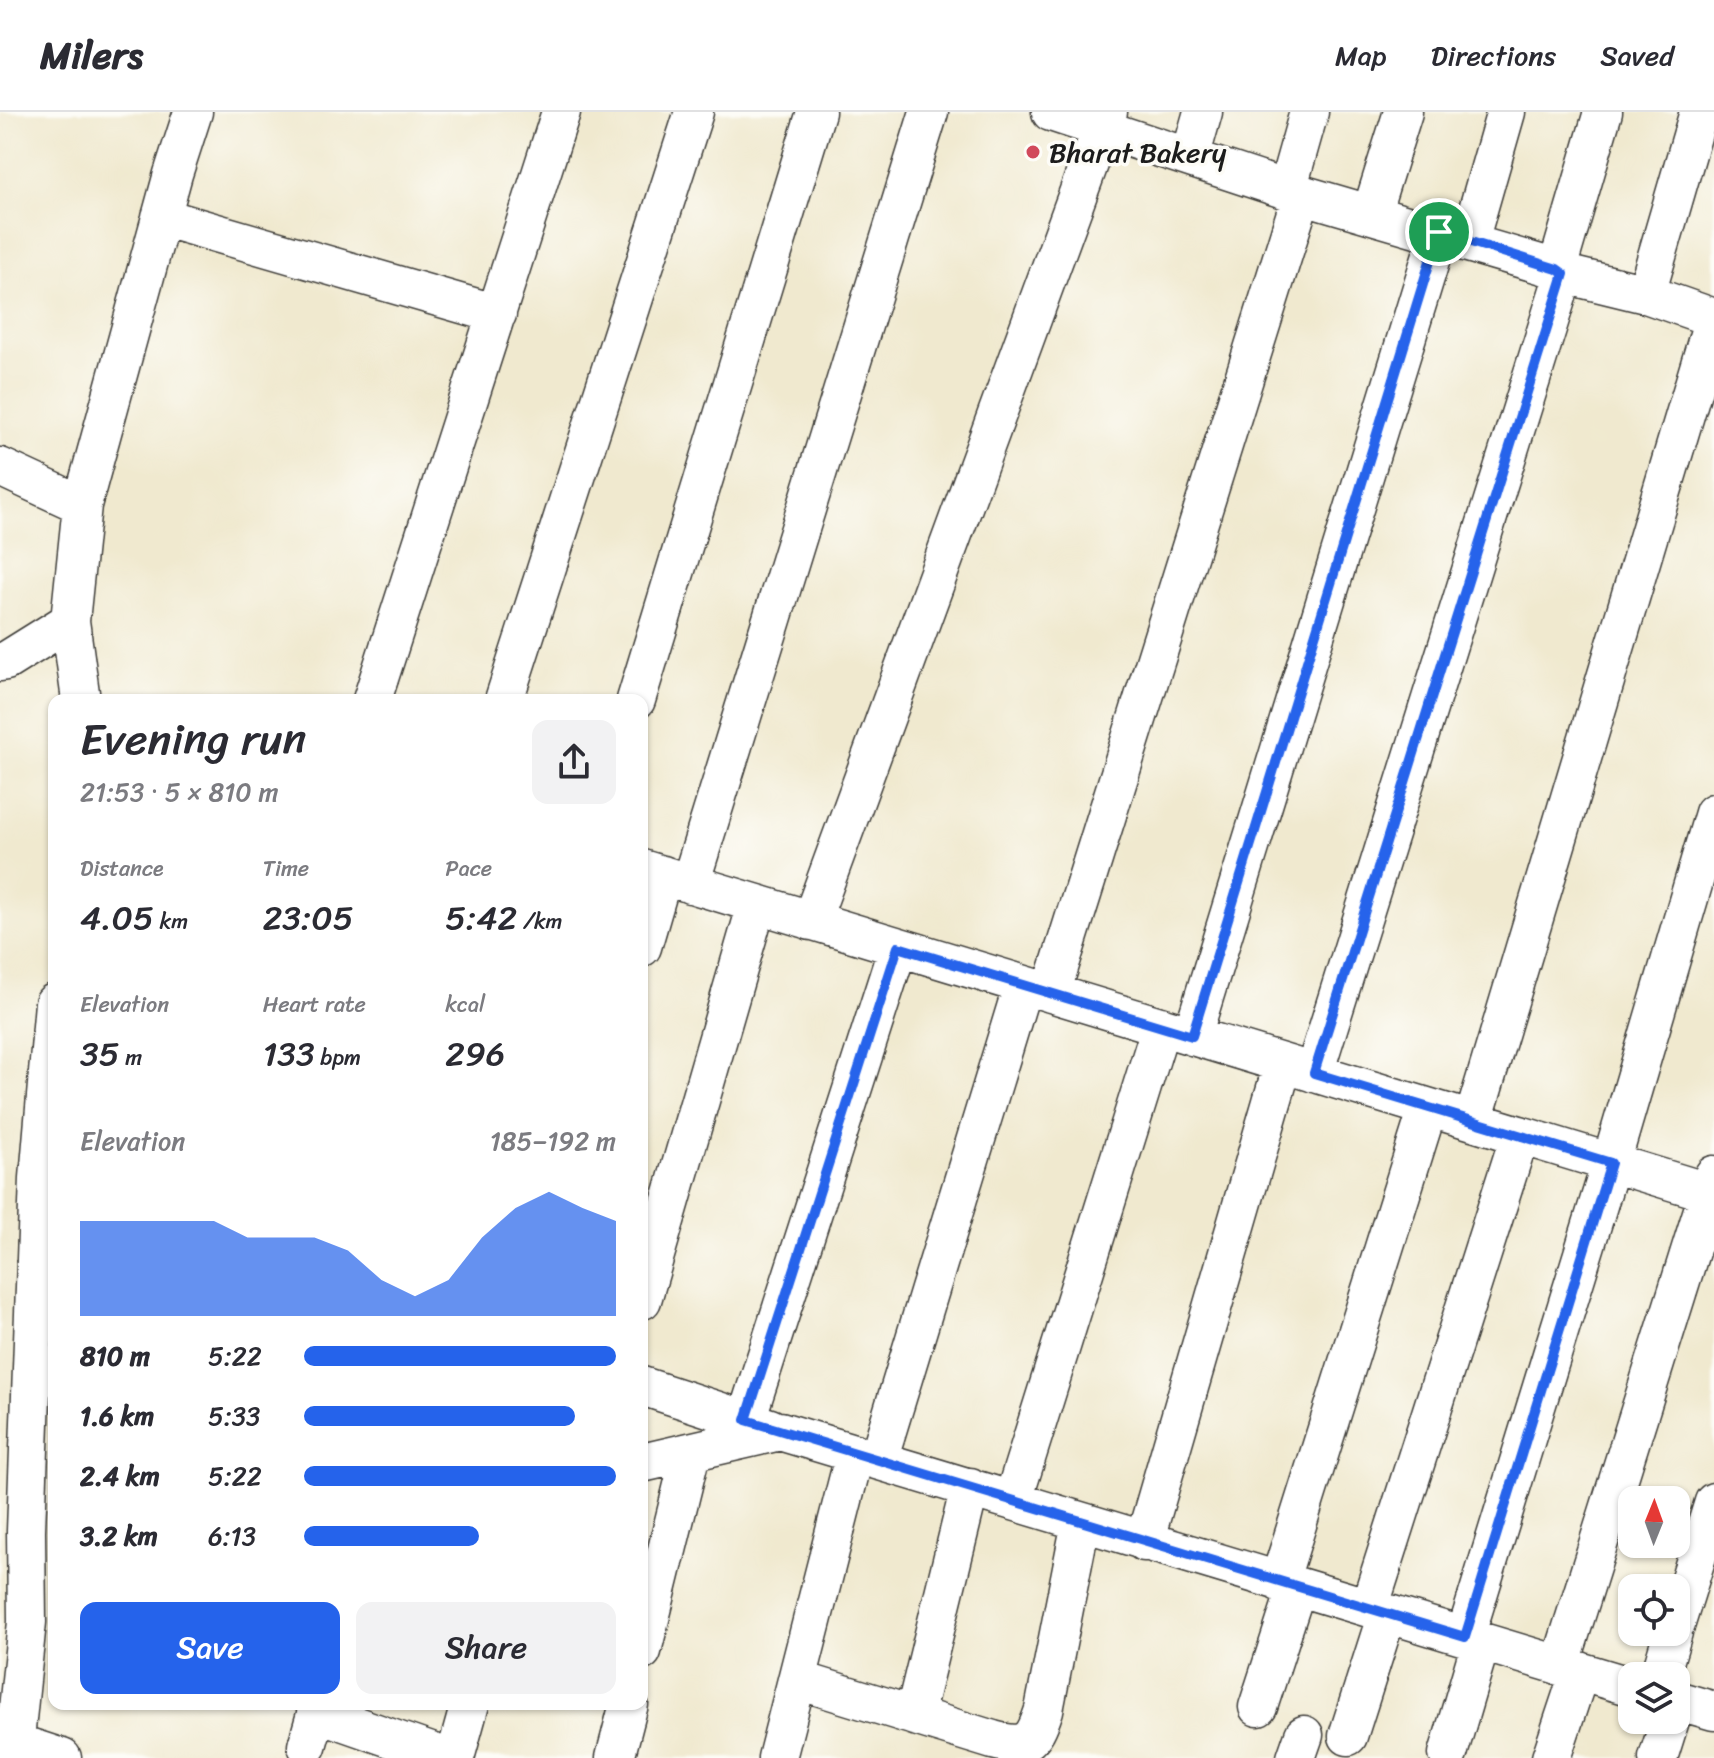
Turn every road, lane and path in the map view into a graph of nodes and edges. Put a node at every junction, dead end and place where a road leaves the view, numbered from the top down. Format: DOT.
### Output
graph roads {
  1 [pos="193,112"];
  2 [pos="561,112"];
  3 [pos="694,112"];
  4 [pos="816,112"];
  5 [pos="929,112"];
  6 [pos="1051,112"];
  7 [pos="1203,112"];
  8 [pos="1309,112"];
  9 [pos="1403,112"];
  10 [pos="1506,112"];
  11 [pos="1603,112"];
  12 [pos="1699,112"];
  13 [pos="1105,120"];
  14 [pos="1190,158"];
  15 [pos="1294,192"];
  16 [pos="1371,214"];
  17 [pos="161,217"];
  18 [pos="1454,237"];
  19 [pos="1560,271"];
  20 [pos="1646,294"];
  21 [pos="497,314"];
  22 [pos="1714,318"];
  23 [pos="0,467"];
  24 [pos="82,505"];
  25 [pos="70,621"];
  26 [pos="0,662"];
  27 [pos="81,694"];
  28 [pos="374,694"];
  29 [pos="506,694"];
  30 [pos="638,694"];
  31 [pos="1714,813"];
  32 [pos="665,876"];
  33 [pos="1704,888"];
  34 [pos="757,904"];
  35 [pos="811,921"];
  36 [pos="648,928"];
  37 [pos="898,947"];
  38 [pos="1037,989"];
  39 [pos="1176,1031"];
  40 [pos="1298,1068"];
  41 [pos="48,1073"];
  42 [pos="1428,1108"];
  43 [pos="1473,1121"];
  44 [pos="1520,1135"];
  45 [pos="1611,1163"];
  46 [pos="1712,1187"];
  47 [pos="648,1279"];
  48 [pos="648,1388"];
  49 [pos="763,1426"];
  50 [pos="691,1453"];
  51 [pos="867,1456"];
  52 [pos="648,1462"];
  53 [pos="970,1487"];
  54 [pos="1013,1500"];
  55 [pos="1714,1502"];
  56 [pos="1081,1522"];
  57 [pos="40,1526"];
  58 [pos="1144,1542"];
  59 [pos="1690,1578"];
  60 [pos="1288,1584"];
  61 [pos="1378,1611"];
  62 [pos="41,1619"];
  63 [pos="648,1627"];
  64 [pos="1473,1640"];
  65 [pos="1570,1668"];
  66 [pos="798,1680"];
  67 [pos="1618,1683"];
  68 [pos="1690,1705"];
  69 [pos="1258,1707"];
  70 [pos="468,1710"];
  71 [pos="627,1710"];
  72 [pos="1714,1711"];
  73 [pos="914,1716"];
  74 [pos="314,1721"];
  75 [pos="1666,1734"];
  76 [pos="1348,1736"];
  77 [pos="990,1749"];
  78 [pos="13,1750"];
  79 [pos="1448,1754"];
  80 [pos="62,1758"];
  81 [pos="448,1758"];
  82 [pos="455,1758"];
  83 [pos="615,1758"];
  84 [pos="777,1758"];
  85 [pos="1551,1758"];
  86 [pos="1658,1758"];
  1 -- 17 [label="street"];
  2 -- 21 [label="street"];
  3 -- 29 [label="street"];
  4 -- 30 [label="street"];
  5 -- 32 [label="street"];
  6 -- 13 [label="street"];
  7 -- 14 [label="street"];
  8 -- 15 [label="street"];
  9 -- 16 [label="street"];
  10 -- 18 [label="street"];
  11 -- 19 [label="street"];
  12 -- 20 [label="street"];
  13 -- 14 [label="street"];
  13 -- 35 [label="street"];
  14 -- 15 [label="street"];
  15 -- 16 [label="street"];
  15 -- 38 [label="street"];
  16 -- 18 [label="street"];
  17 -- 21 [label="street"];
  17 -- 24 [label="street"];
  18 -- 19 [label="street"];
  18 -- 39 [label="street"];
  19 -- 20 [label="street"];
  19 -- 40 [label="street"];
  20 -- 22 [label="street"];
  21 -- 28 [label="street"];
  22 -- 43 [label="street"];
  23 -- 24 [label="street"];
  24 -- 25 [label="street"];
  25 -- 26 [label="street"];
  25 -- 27 [label="street"];
  31 -- 33 [label="street"];
  32 -- 34 [label="street"];
  32 -- 36 [label="street"];
  33 -- 45 [label="street"];
  34 -- 35 [label="street"];
  34 -- 47 [label="street"];
  35 -- 37 [label="street"];
  37 -- 38 [label="street"];
  37 -- 49 [label="street"];
  38 -- 39 [label="street"];
  38 -- 51 [label="street"];
  39 -- 40 [label="street"];
  39 -- 54 [label="street"];
  40 -- 42 [label="street"];
  40 -- 58 [label="street"];
  41 -- 57 [label="street"];
  42 -- 43 [label="street"];
  42 -- 60 [label="street"];
  43 -- 44 [label="street"];
  44 -- 45 [label="street"];
  44 -- 61 [label="street"];
  45 -- 46 [label="street"];
  45 -- 64 [label="street"];
  46 -- 65 [label="street"];
  48 -- 49 [label="street"];
  49 -- 50 [label="street"];
  49 -- 51 [label="street"];
  50 -- 52 [label="street"];
  50 -- 63 [label="street"];
  51 -- 53 [label="street"];
  51 -- 66 [label="street"];
  53 -- 54 [label="street"];
  53 -- 73 [label="street"];
  54 -- 56 [label="street"];
  55 -- 59 [label="street"];
  56 -- 58 [label="street"];
  56 -- 77 [label="street"];
  57 -- 62 [label="street"];
  58 -- 60 [label="street"];
  60 -- 61 [label="street"];
  60 -- 69 [label="street"];
  61 -- 64 [label="street"];
  61 -- 76 [label="street"];
  62 -- 78 [label="street"];
  64 -- 65 [label="street"];
  64 -- 79 [label="street"];
  65 -- 67 [label="street"];
  65 -- 85 [label="street"];
  66 -- 73 [label="street"];
  66 -- 84 [label="street"];
  68 -- 72 [label="street"];
  70 -- 82 [label="street"];
  71 -- 83 [label="street"];
  73 -- 77 [label="street"];
  74 -- 81 [label="street"];
  75 -- 86 [label="street"];
  78 -- 80 [label="street"];
}
